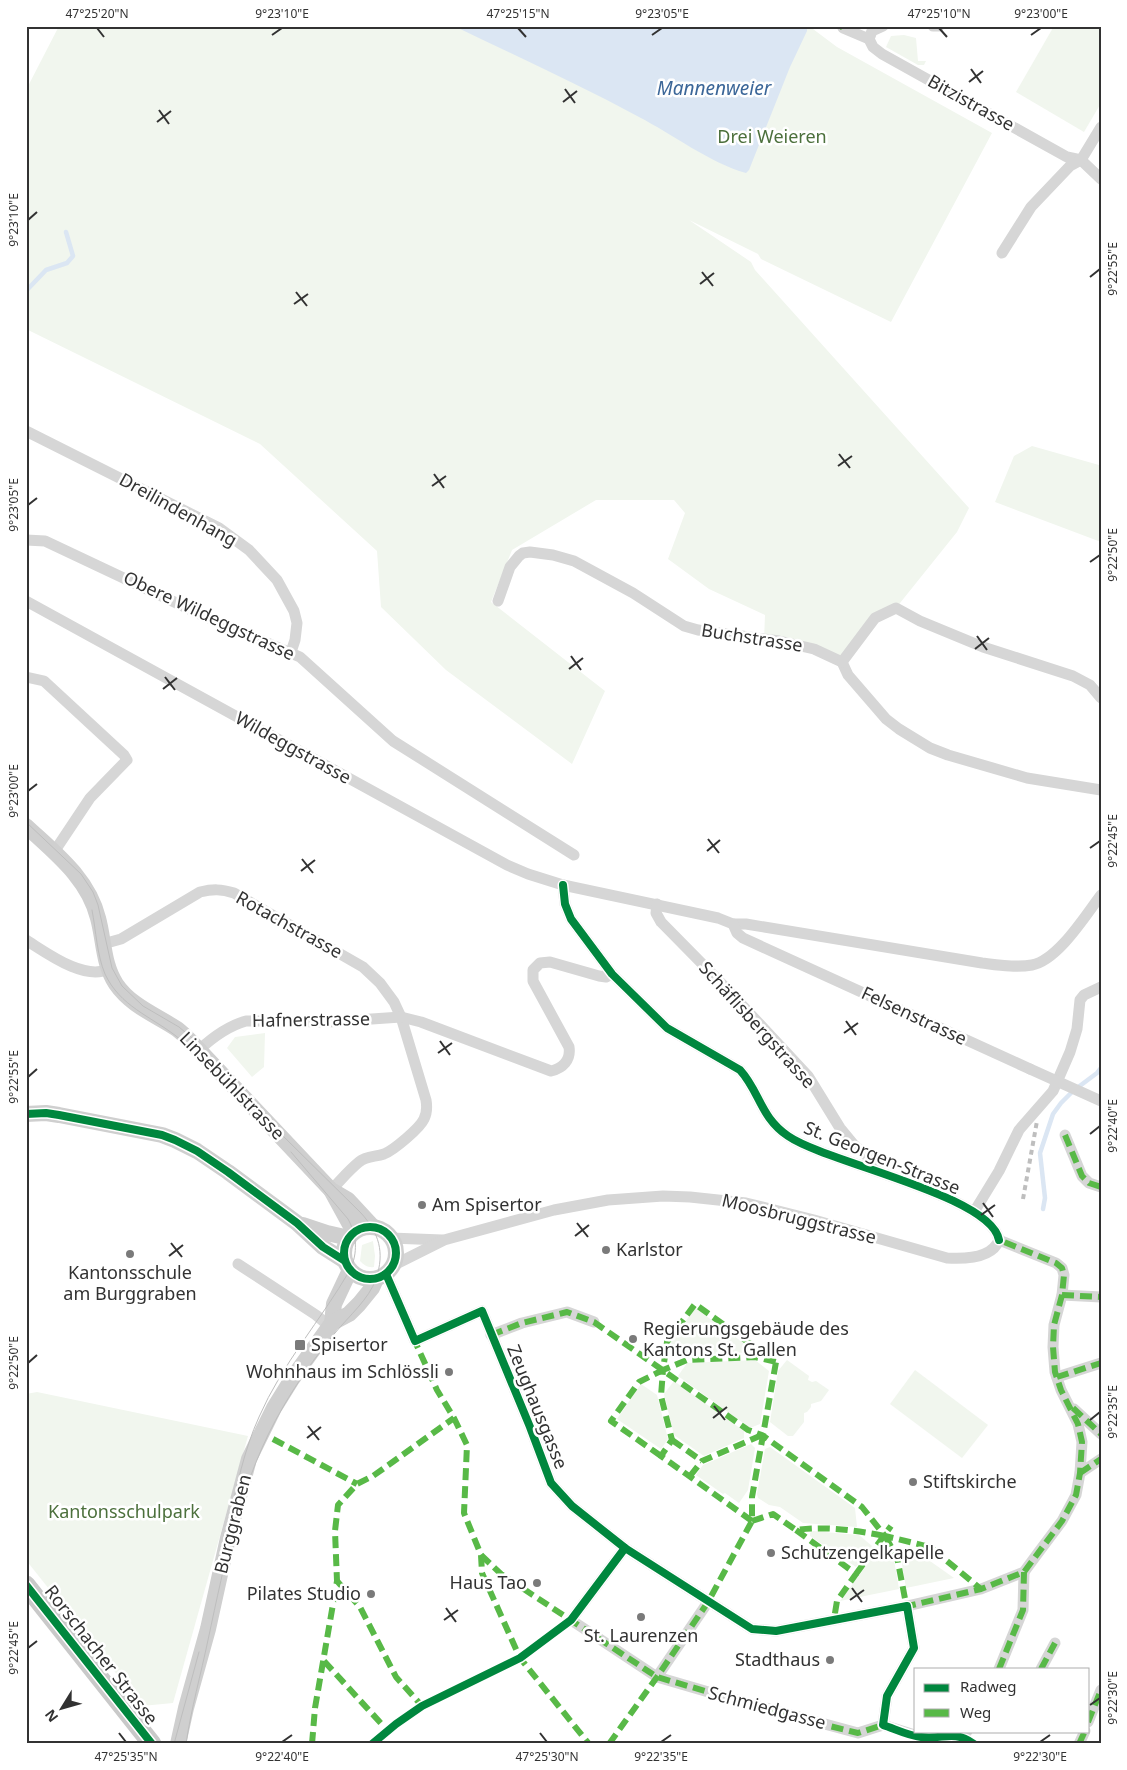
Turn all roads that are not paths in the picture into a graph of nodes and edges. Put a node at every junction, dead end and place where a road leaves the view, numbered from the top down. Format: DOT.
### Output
graph roads {
  1 [pos="883,26"];
  2 [pos="934,26"];
  3 [pos="939,26"];
  4 [pos="843,28"];
  5 [pos="869,39"];
  6 [pos="1101,127"];
  7 [pos="1080,160"];
  8 [pos="1101,179"];
  9 [pos="1002,253"];
  10 [pos="26,431"];
  11 [pos="26,540"];
  12 [pos="26,601"];
  13 [pos="498,601"];
  14 [pos="291,652"];
  15 [pos="842,662"];
  16 [pos="26,678"];
  17 [pos="1101,698"];
  18 [pos="1101,790"];
  19 [pos="26,826"];
  20 [pos="54,852"];
  21 [pos="574,855"];
  22 [pos="563,885"];
  23 [pos="1101,895"];
  24 [pos="657,904"];
  25 [pos="733,924"];
  26 [pos="26,940"];
  27 [pos="102,944"];
  28 [pos="108,969"];
  29 [pos="612,974"];
  30 [pos="1101,986"];
  31 [pos="401,1018"];
  32 [pos="200,1050"];
  33 [pos="1101,1101"];
  34 [pos="26,1114"];
  35 [pos="1065,1135"];
  36 [pos="878,1171"];
  37 [pos="1101,1187"];
  38 [pos="331,1190"];
  39 [pos="974,1212"];
  40 [pos="297,1223"];
  41 [pos="373,1227"];
  42 [pos="352,1235"];
  43 [pos="392,1238"];
  44 [pos="444,1240"];
  45 [pos="999,1240"];
  46 [pos="238,1264"];
  47 [pos="348,1266"];
  48 [pos="385,1273"];
  49 [pos="1062,1294"];
  50 [pos="1101,1297"];
  51 [pos="594,1322"];
  52 [pos="331,1325"];
  53 [pos="491,1335"];
  54 [pos="1101,1364"];
  55 [pos="1057,1377"];
  56 [pos="1069,1404"];
  57 [pos="1101,1434"];
  58 [pos="1101,1459"];
  59 [pos="1080,1473"];
  60 [pos="625,1548"];
  61 [pos="1024,1572"];
  62 [pos="26,1585"];
  63 [pos="708,1602"];
  64 [pos="907,1606"];
  65 [pos="1055,1643"];
  66 [pos="999,1668"];
  67 [pos="1042,1668"];
  68 [pos="657,1677"];
  69 [pos="1101,1690"];
  70 [pos="1090,1717"];
  71 [pos="883,1725"];
  72 [pos="1085,1732"];
  73 [pos="966,1734"];
  74 [pos="152,1744"];
  75 [pos="178,1744"];
  76 [pos="1079,1744"];
  1 -- 5 [label="street"];
  2 -- 3 [label="street"];
  4 -- 5 [label="street, Bitzistrasse"];
  5 -- 7 [label="street, Bitzistrasse"];
  6 -- 7 [label="street"];
  7 -- 8 [label="street, Bitzistrasse"];
  7 -- 9 [label="street"];
  10 -- 14 [label="street, Dreilindenhang"];
  11 -- 14 [label="street, Obere Wildeggstrasse"];
  12 -- 22 [label="street, Wildeggstrasse"];
  13 -- 15 [label="street, Buchstrasse"];
  14 -- 21 [label="street, Obere Wildeggstrasse"];
  15 -- 17 [label="street"];
  15 -- 18 [label="street"];
  16 -- 20 [label="street"];
  19 -- 20 [label="main road, Linsebühlstrasse"];
  20 -- 27 [label="main road, Linsebühlstrasse"];
  22 -- 24 [label="street"];
  22 -- 29 [label="street, St. Georgen-Strasse"];
  23 -- 25 [label="street"];
  24 -- 25 [label="street"];
  24 -- 36 [label="street, Schäflisbergstrasse"];
  25 -- 33 [label="street, Felsenstrasse, bridge"];
  26 -- 28 [label="street"];
  27 -- 28 [label="main road, Linsebühlstrasse"];
  27 -- 31 [label="street, Rotachstrasse"];
  28 -- 32 [label="main road, Linsebühlstrasse"];
  29 -- 31 [label="street, Hafnerstrasse"];
  29 -- 36 [label="street, St. Georgen-Strasse"];
  30 -- 39 [label="street"];
  31 -- 32 [label="street, Hafnerstrasse"];
  31 -- 38 [label="street, Rotachstrasse"];
  32 -- 38 [label="main road, Linsebühlstrasse"];
  34 -- 40 [label="main road"];
  35 -- 37 [label="street"];
  36 -- 39 [label="street, St. Georgen-Strasse"];
  38 -- 41 [label="main road, Linsebühlstrasse"];
  38 -- 42 [label="main road, Linsebühlstrasse"];
  39 -- 45 [label="street, St. Georgen-Strasse"];
  40 -- 42 [label="main road"];
  40 -- 47 [label="main road"];
  41 -- 42 [label="main road"];
  41 -- 43 [label="main road"];
  42 -- 47 [label="main road, Burggraben"];
  43 -- 44 [label="street, Moosbruggstrasse"];
  43 -- 48 [label="main road"];
  44 -- 45 [label="street, Moosbruggstrasse"];
  44 -- 48 [label="street, Moosbruggstrasse"];
  45 -- 49 [label="street"];
  46 -- 52 [label="street"];
  47 -- 48 [label="main road"];
  47 -- 52 [label="main road, Burggraben"];
  48 -- 52 [label="main road, Burggraben"];
  48 -- 53 [label="street, Zeughausgasse"];
  49 -- 50 [label="street"];
  49 -- 55 [label="street"];
  51 -- 53 [label="street"];
  52 -- 75 [label="main road, Burggraben"];
  53 -- 60 [label="street, Zeughausgasse"];
  54 -- 55 [label="street"];
  55 -- 56 [label="street"];
  56 -- 57 [label="street"];
  56 -- 59 [label="street"];
  58 -- 59 [label="street"];
  59 -- 61 [label="street"];
  60 -- 63 [label="street, Zeughausgasse"];
  60 -- 68 [label="street, Schmiedgasse"];
  61 -- 64 [label="street, Zeughausgasse"];
  61 -- 66 [label="street"];
  62 -- 74 [label="main road, Rorschacher Strasse"];
  63 -- 64 [label="street, Zeughausgasse"];
  63 -- 68 [label="street"];
  64 -- 71 [label="street"];
  65 -- 67 [label="street"];
  68 -- 71 [label="street, Schmiedgasse"];
  69 -- 70 [label="street"];
  71 -- 73 [label="street"];
  72 -- 76 [label="street"];
}
